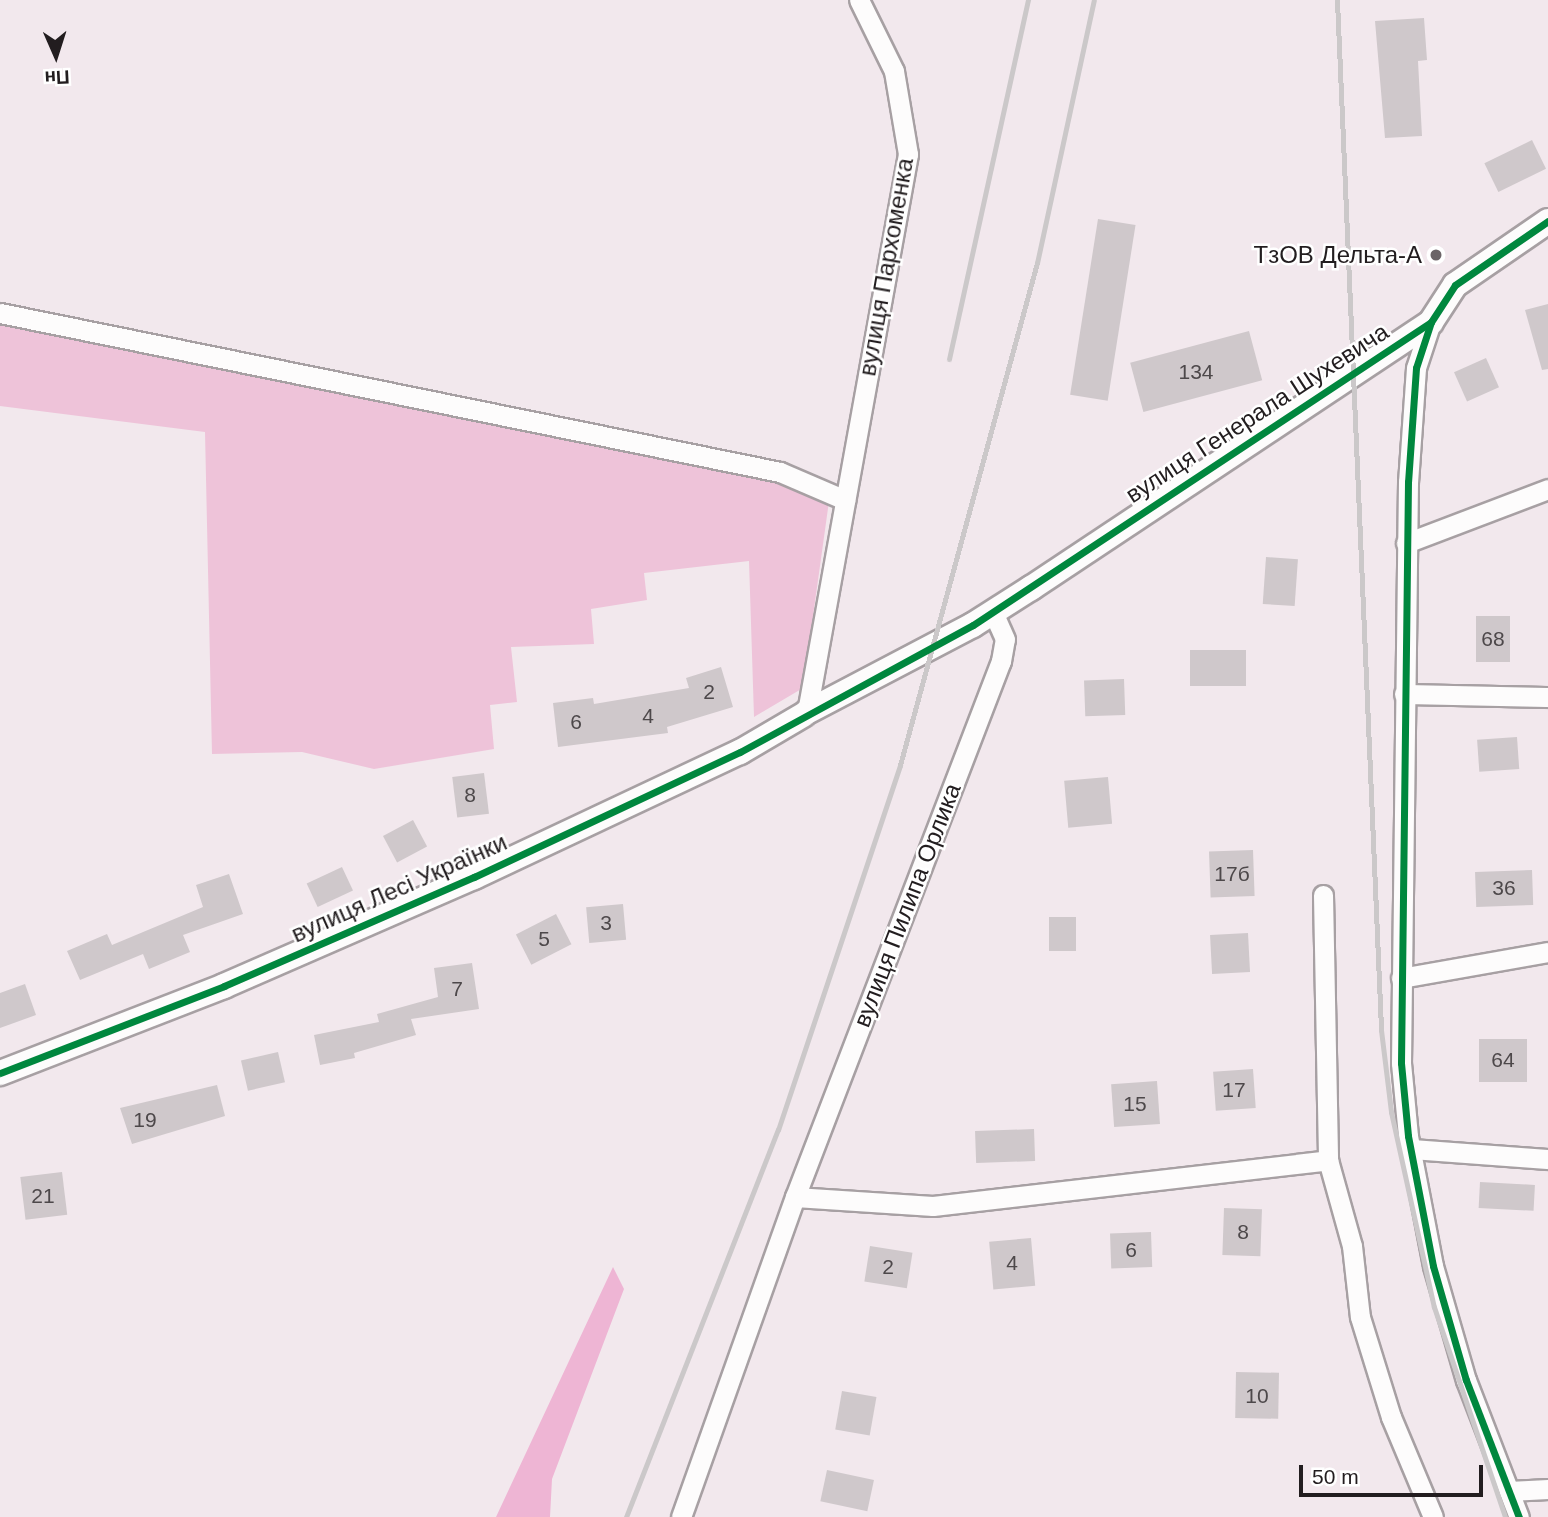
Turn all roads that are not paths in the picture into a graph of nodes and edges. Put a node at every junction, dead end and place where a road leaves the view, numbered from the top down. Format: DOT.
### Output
graph roads {
  1 [pos="859,0"];
  2 [pos="1548,221"];
  3 [pos="0,313"];
  4 [pos="1431,322"];
  5 [pos="1548,489"];
  6 [pos="845,500"];
  7 [pos="1406,544"];
  8 [pos="983,619"];
  9 [pos="1404,694"];
  10 [pos="1548,697"];
  11 [pos="805,714"];
  12 [pos="1323,895"];
  13 [pos="1548,952"];
  14 [pos="1401,978"];
  15 [pos="0,1073"];
  16 [pos="1411,1149"];
  17 [pos="1548,1159"];
  18 [pos="1328,1160"];
  19 [pos="794,1197"];
  20 [pos="1548,1489"];
  21 [pos="1509,1491"];
  22 [pos="681,1517"];
  23 [pos="1433,1517"];
  24 [pos="1519,1517"];
  1 -- 6 [label="street, вулиця Пархоменка"];
  2 -- 4 [label="street, вулиця Генерала Шухевича"];
  3 -- 6 [label="street"];
  4 -- 7 [label="street"];
  4 -- 8 [label="street, вулиця Генерала Шухевича"];
  5 -- 7 [label="street"];
  6 -- 11 [label="street, вулиця Пархоменка"];
  7 -- 9 [label="street"];
  8 -- 11 [label="street, вулиця Генерала Шухевича"];
  8 -- 19 [label="street, вулиця Пилипа Орлика"];
  9 -- 10 [label="street"];
  9 -- 14 [label="street"];
  11 -- 15 [label="street, вулиця Лесі Українки"];
  12 -- 18 [label="street"];
  13 -- 14 [label="street"];
  14 -- 16 [label="street"];
  16 -- 17 [label="street"];
  16 -- 21 [label="street"];
  18 -- 19 [label="street"];
  18 -- 23 [label="street"];
  19 -- 22 [label="street, вулиця Пилипа Орлика"];
  20 -- 21 [label="street"];
  21 -- 24 [label="street"];
}
